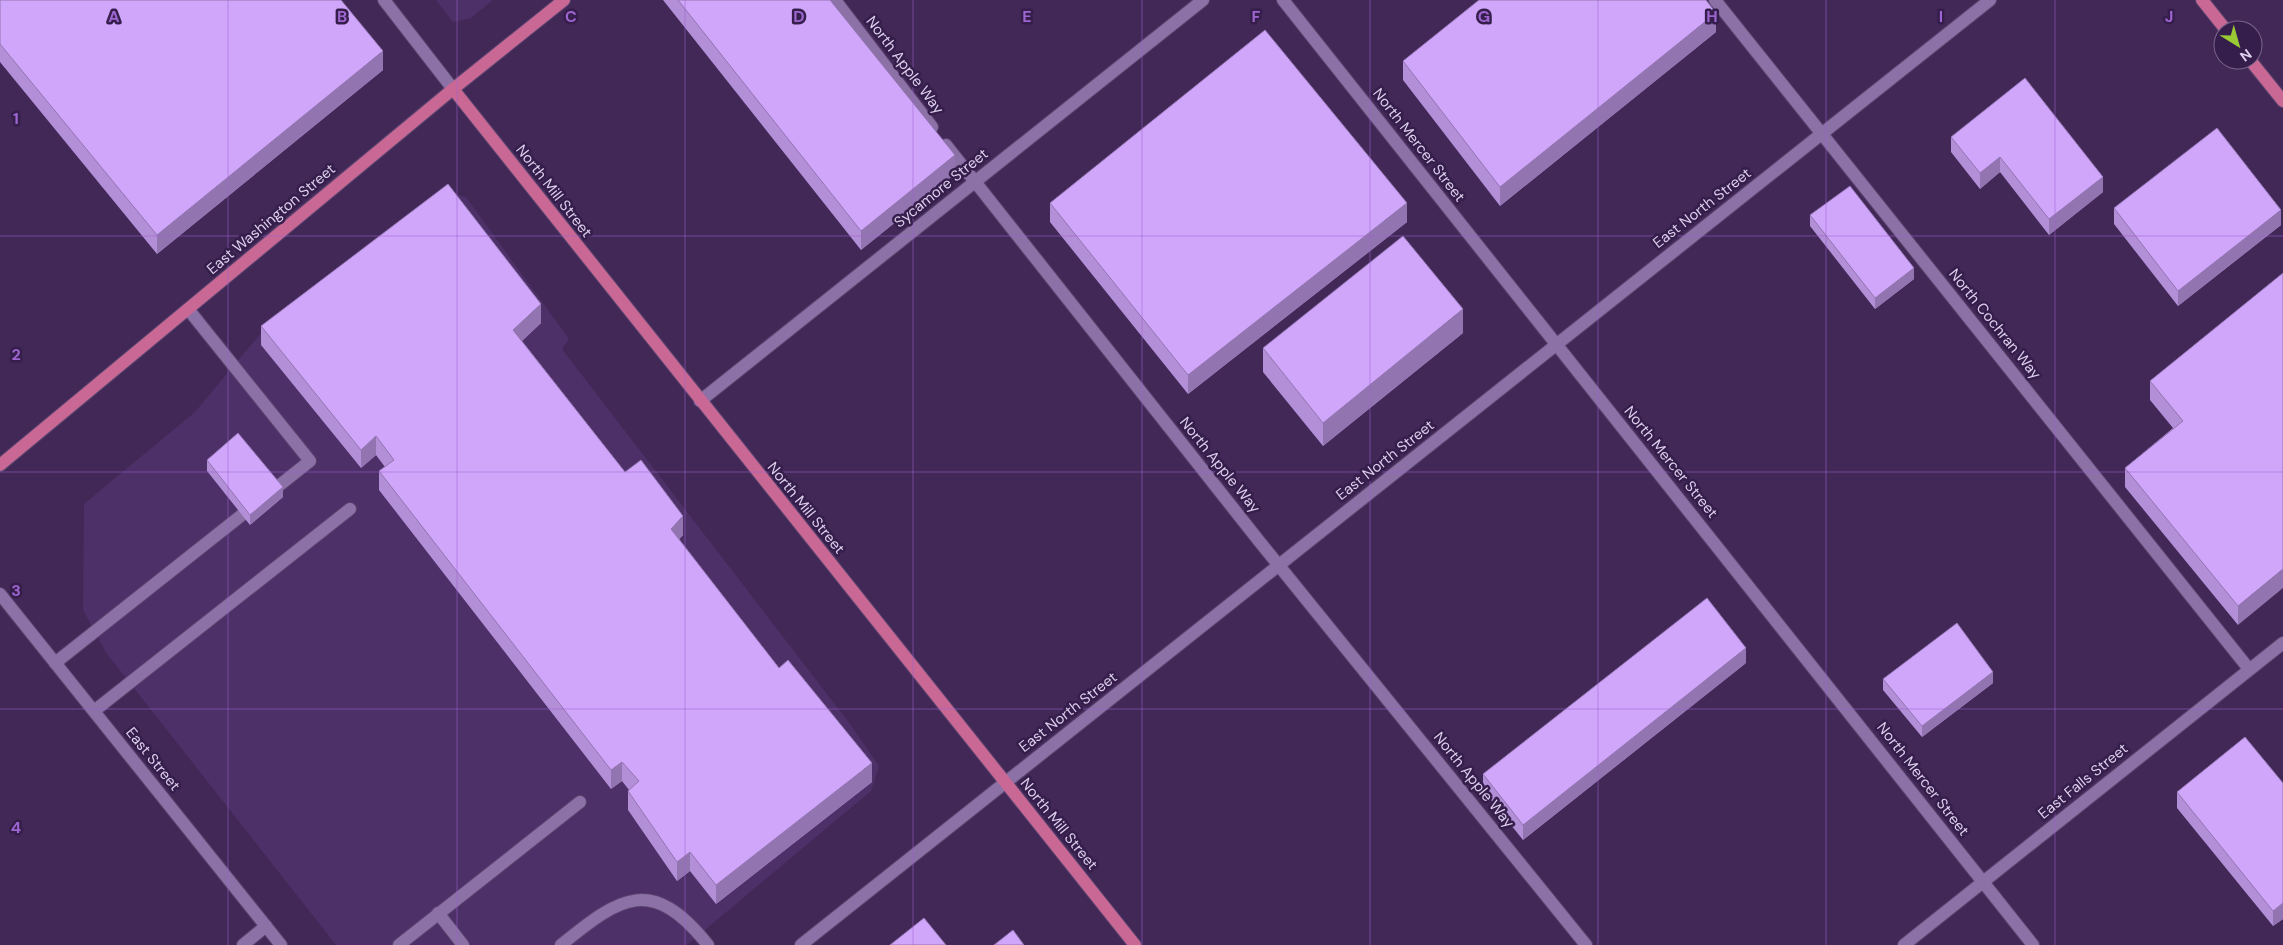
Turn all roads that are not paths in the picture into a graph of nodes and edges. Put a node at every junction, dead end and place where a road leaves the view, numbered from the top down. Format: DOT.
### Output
graph roads {
  1 [pos="384,0"];
  2 [pos="564,0"];
  3 [pos="835,0"];
  4 [pos="1203,0"];
  5 [pos="1283,0"];
  6 [pos="1715,0"];
  7 [pos="1990,0"];
  8 [pos="2202,0"];
  9 [pos="2218,20"];
  10 [pos="2258,70"];
  11 [pos="452,89"];
  12 [pos="2283,101"];
  13 [pos="1822,134"];
  14 [pos="974,182"];
  15 [pos="188,309"];
  16 [pos="1556,344"];
  17 [pos="700,401"];
  18 [pos="0,465"];
  19 [pos="350,510"];
  20 [pos="1279,565"];
  21 [pos="0,594"];
  22 [pos="2282,645"];
  23 [pos="56,663"];
  24 [pos="2249,669"];
  25 [pos="94,712"];
  26 [pos="1005,782"];
  27 [pos="580,802"];
  28 [pos="1984,882"];
  29 [pos="438,913"];
  30 [pos="266,926"];
  31 [pos="243,945"];
  32 [pos="281,945"];
  33 [pos="399,945"];
  34 [pos="463,945"];
  35 [pos="561,945"];
  36 [pos="708,945"];
  37 [pos="801,945"];
  38 [pos="1135,945"];
  39 [pos="1586,945"];
  40 [pos="1904,945"];
  41 [pos="2034,945"];
  1 -- 11 [label="street"];
  2 -- 11 [label="main road, East Washington Street"];
  3 -- 14 [label="street, North Apple Way"];
  4 -- 14 [label="street, Sycamore Street"];
  5 -- 16 [label="street, North Mercer Street"];
  6 -- 13 [label="street, North Cochran Way"];
  7 -- 13 [label="street, East North Street"];
  8 -- 9 [label="main road"];
  10 -- 12 [label="main road"];
  11 -- 15 [label="main road, East Washington Street"];
  11 -- 17 [label="main road, North Mill Street"];
  13 -- 16 [label="street, East North Street"];
  13 -- 24 [label="street, North Cochran Way"];
  14 -- 17 [label="street, Sycamore Street"];
  14 -- 20 [label="street, North Apple Way"];
  15 -- 18 [label="main road, East Washington Street"];
  15 -- 23 [label="street"];
  16 -- 20 [label="street, East North Street"];
  16 -- 28 [label="street, North Mercer Street"];
  17 -- 26 [label="main road, North Mill Street"];
  19 -- 25 [label="street"];
  20 -- 26 [label="street, East North Street"];
  20 -- 39 [label="street, North Apple Way"];
  21 -- 23 [label="street, East Street"];
  22 -- 24 [label="street, East Falls Street"];
  23 -- 25 [label="street, East Street"];
  24 -- 28 [label="street, East Falls Street"];
  25 -- 30 [label="street, East Street"];
  26 -- 37 [label="street, East North Street"];
  26 -- 38 [label="main road, North Mill Street"];
  27 -- 29 [label="street"];
  28 -- 40 [label="street, East Falls Street"];
  28 -- 41 [label="street, North Mercer Street"];
  29 -- 33 [label="street"];
  29 -- 34 [label="street"];
  30 -- 31 [label="street"];
  30 -- 32 [label="street, East Street"];
  35 -- 36 [label="street"];
}
